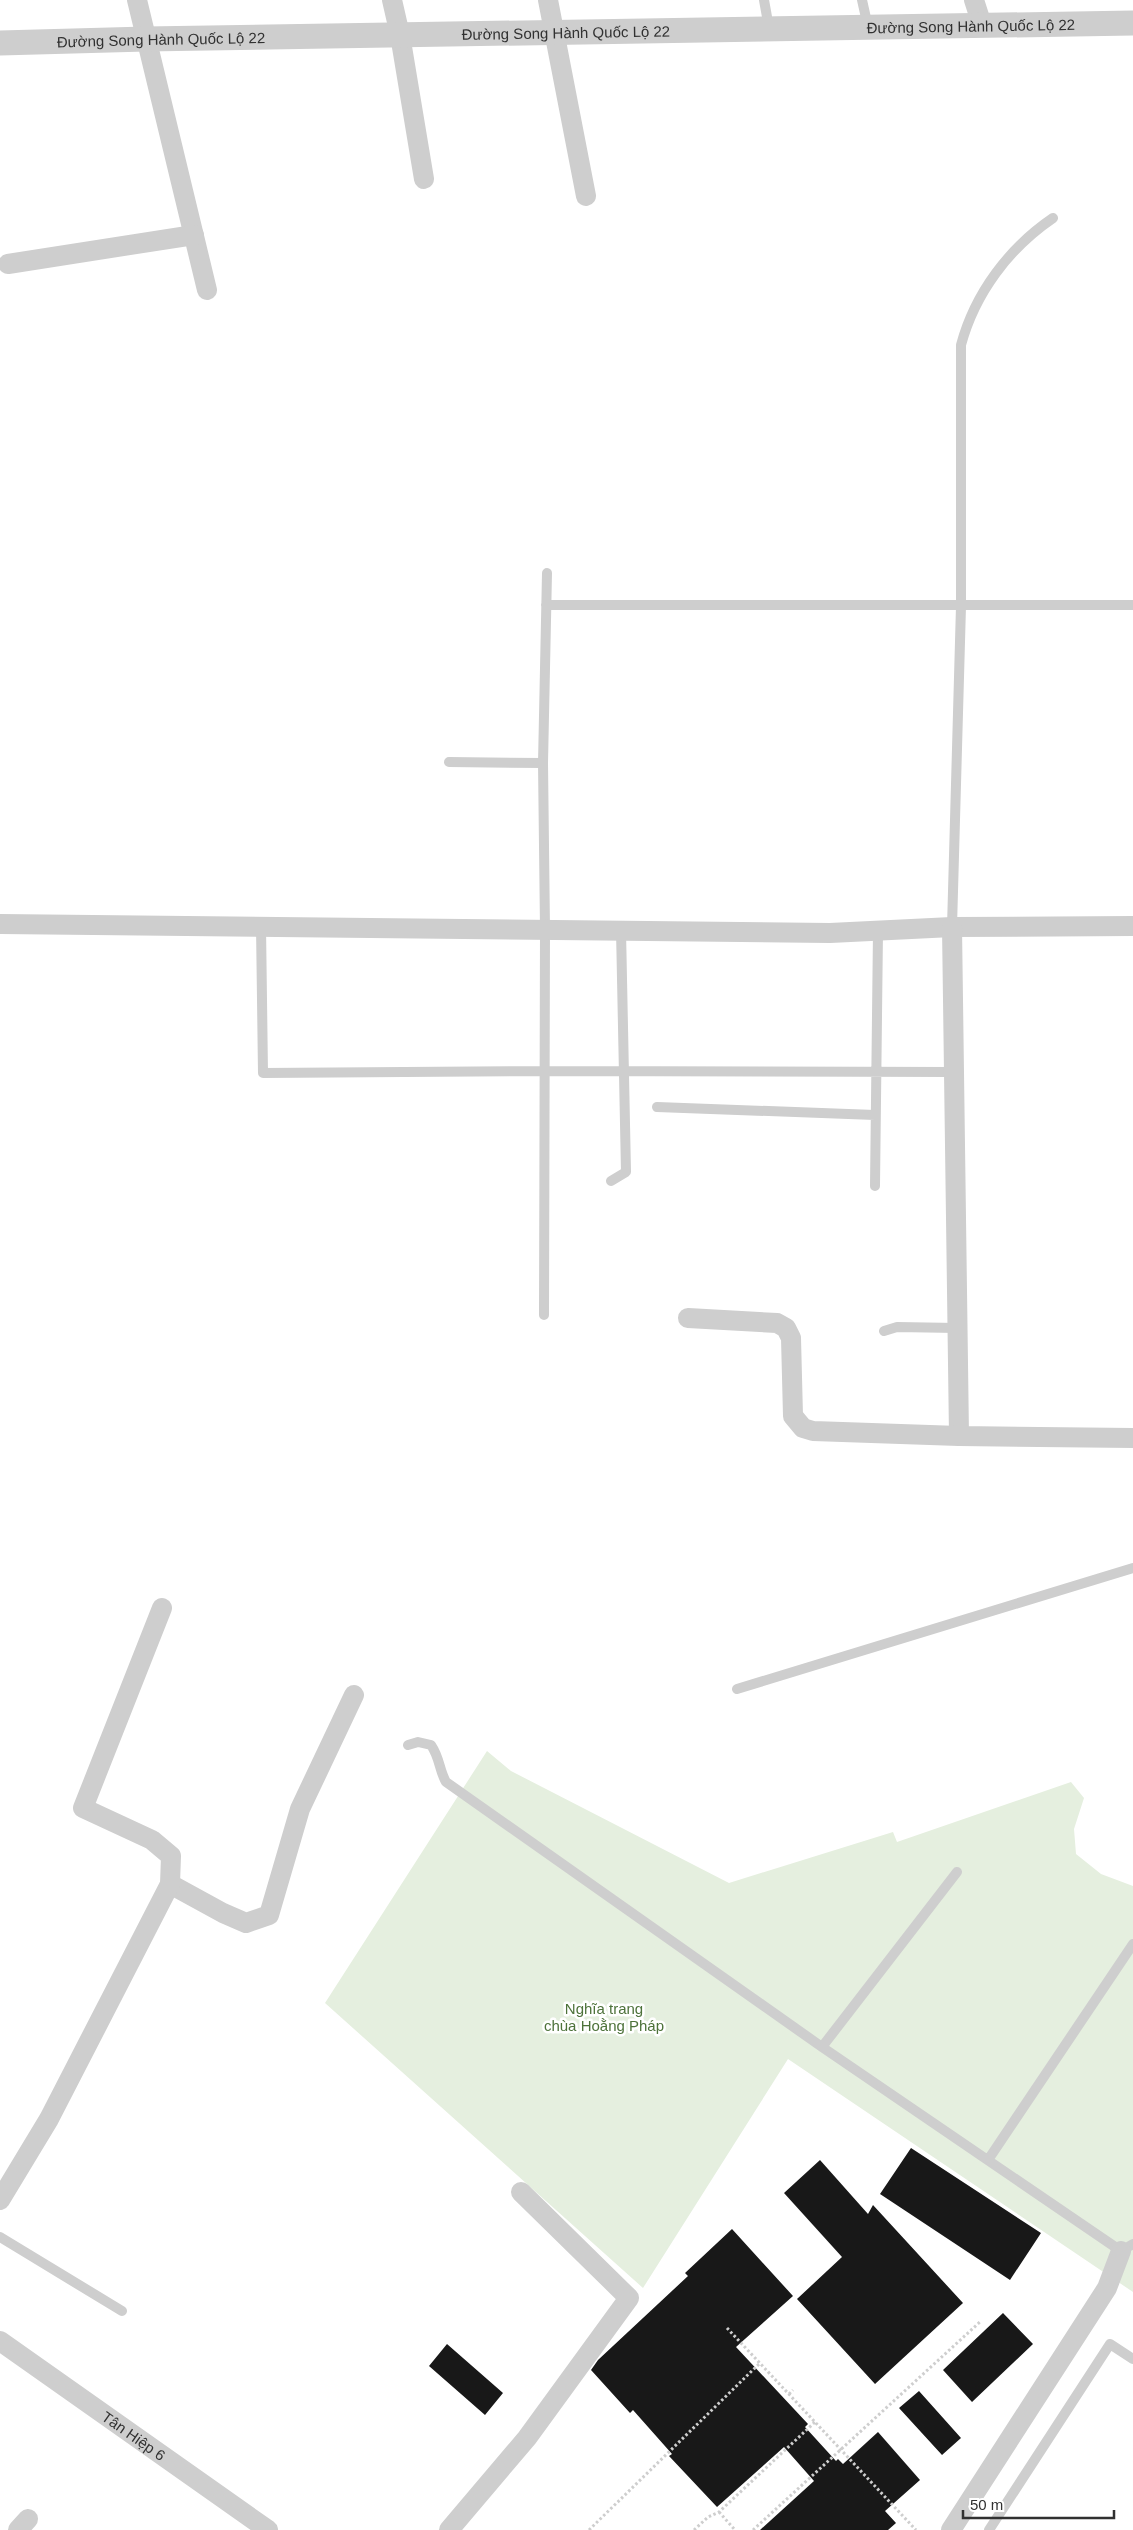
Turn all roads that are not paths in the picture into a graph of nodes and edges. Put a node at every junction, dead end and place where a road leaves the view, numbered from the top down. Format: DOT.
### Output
graph roads {
  1 [pos="137,0"];
  2 [pos="392,0"];
  3 [pos="548,0"];
  4 [pos="764,0"];
  5 [pos="862,0"];
  6 [pos="974,0"];
  7 [pos="1133,23"];
  8 [pos="982,25"];
  9 [pos="868,27"];
  10 [pos="769,29"];
  11 [pos="556,32"];
  12 [pos="400,35"];
  13 [pos="146,39"];
  14 [pos="0,43"];
  15 [pos="424,178"];
  16 [pos="586,196"];
  17 [pos="1053,218"];
  18 [pos="194,235"];
  19 [pos="8,264"];
  20 [pos="207,290"];
  21 [pos="547,573"];
  22 [pos="546,605"];
  23 [pos="1133,605"];
  24 [pos="961,606"];
  25 [pos="449,762"];
  26 [pos="543,763"];
  27 [pos="0,924"];
  28 [pos="261,926"];
  29 [pos="1133,926"];
  30 [pos="952,927"];
  31 [pos="545,929"];
  32 [pos="621,930"];
  33 [pos="878,931"];
  34 [pos="544,1071"];
  35 [pos="624,1071"];
  36 [pos="876,1071"];
  37 [pos="954,1072"];
  38 [pos="657,1107"];
  39 [pos="875,1115"];
  40 [pos="611,1181"];
  41 [pos="875,1186"];
  42 [pos="544,1314"];
  43 [pos="688,1318"];
  44 [pos="957,1328"];
  45 [pos="884,1331"];
  46 [pos="959,1436"];
  47 [pos="1133,1438"];
  48 [pos="1133,1568"];
  49 [pos="162,1608"];
  50 [pos="737,1689"];
  51 [pos="354,1695"];
  52 [pos="408,1745"];
  53 [pos="958,1872"];
  54 [pos="170,1884"];
  55 [pos="1133,1944"];
  56 [pos="822,2047"];
  57 [pos="988,2160"];
  58 [pos="3,2188"];
  59 [pos="521,2192"];
  60 [pos="0,2237"];
  61 [pos="1127,2247"];
  62 [pos="122,2311"];
  63 [pos="0,2341"];
  64 [pos="1133,2359"];
  65 [pos="268,2530"];
  66 [pos="449,2530"];
  67 [pos="951,2530"];
  68 [pos="990,2530"];
  1 -- 13 [label="street"];
  2 -- 12 [label="street"];
  3 -- 11 [label="street"];
  4 -- 10 [label="lane"];
  5 -- 9 [label="lane"];
  6 -- 8 [label="street"];
  7 -- 8 [label="street, Đường Song Hành Quốc Lộ 22"];
  8 -- 9 [label="street, Đường Song Hành Quốc Lộ 22"];
  9 -- 10 [label="street, Đường Song Hành Quốc Lộ 22"];
  10 -- 11 [label="street, Đường Song Hành Quốc Lộ 22"];
  11 -- 12 [label="street, Đường Song Hành Quốc Lộ 22"];
  11 -- 16 [label="street"];
  12 -- 13 [label="street, Đường Song Hành Quốc Lộ 22"];
  12 -- 15 [label="street"];
  13 -- 14 [label="street, Đường Song Hành Quốc Lộ 22"];
  13 -- 18 [label="street"];
  17 -- 24 [label="lane"];
  18 -- 19 [label="street"];
  18 -- 20 [label="street"];
  21 -- 22 [label="lane"];
  22 -- 24 [label="lane"];
  22 -- 26 [label="lane"];
  23 -- 24 [label="lane"];
  24 -- 30 [label="lane"];
  25 -- 26 [label="lane"];
  26 -- 31 [label="lane"];
  27 -- 28 [label="street"];
  28 -- 31 [label="street"];
  28 -- 34 [label="lane"];
  29 -- 30 [label="street"];
  30 -- 33 [label="street"];
  30 -- 37 [label="street"];
  31 -- 32 [label="street"];
  31 -- 34 [label="lane"];
  32 -- 33 [label="street"];
  32 -- 35 [label="lane"];
  33 -- 36 [label="lane"];
  34 -- 35 [label="lane"];
  34 -- 42 [label="lane"];
  35 -- 36 [label="lane"];
  35 -- 40 [label="lane"];
  36 -- 37 [label="lane"];
  36 -- 39 [label="lane"];
  37 -- 44 [label="street"];
  38 -- 39 [label="lane"];
  39 -- 41 [label="lane"];
  43 -- 46 [label="street"];
  44 -- 45 [label="lane"];
  44 -- 46 [label="street"];
  46 -- 47 [label="street"];
  48 -- 50 [label="lane"];
  49 -- 54 [label="street"];
  51 -- 54 [label="street"];
  52 -- 56 [label="lane"];
  53 -- 56 [label="lane"];
  54 -- 58 [label="street"];
  55 -- 57 [label="lane"];
  56 -- 57 [label="lane"];
  57 -- 61 [label="lane"];
  59 -- 66 [label="street"];
  60 -- 62 [label="lane"];
  61 -- 67 [label="street"];
  63 -- 65 [label="street, Tân Hiệp 6"];
  64 -- 68 [label="lane"];
}
